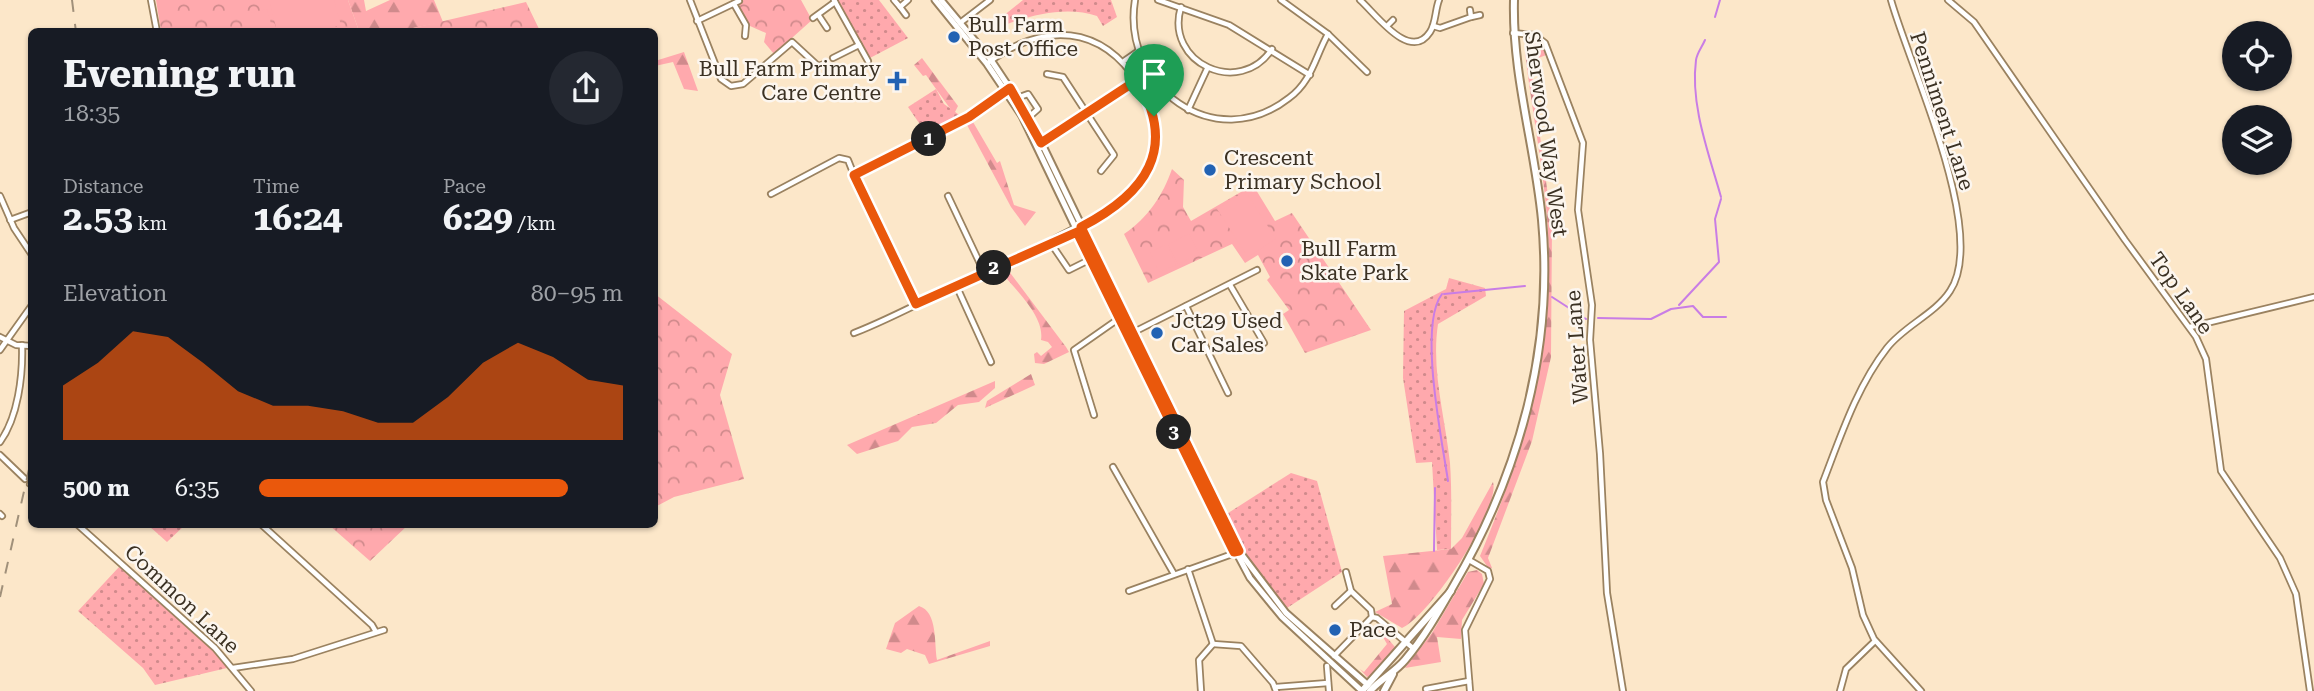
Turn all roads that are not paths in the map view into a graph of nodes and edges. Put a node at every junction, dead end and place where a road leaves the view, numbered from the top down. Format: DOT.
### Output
graph roads {
  1 [pos="151,0"];
  2 [pos="690,0"];
  3 [pos="894,0"];
  4 [pos="908,0"];
  5 [pos="935,0"];
  6 [pos="942,0"];
  7 [pos="989,0"];
  8 [pos="1135,0"];
  9 [pos="1158,0"];
  10 [pos="1280,0"];
  11 [pos="1360,0"];
  12 [pos="1439,0"];
  13 [pos="1514,0"];
  14 [pos="1891,0"];
  15 [pos="1948,0"];
  16 [pos="835,1"];
  17 [pos="736,3"];
  18 [pos="900,7"];
  19 [pos="1181,7"];
  20 [pos="1470,10"];
  21 [pos="905,15"];
  22 [pos="1479,15"];
  23 [pos="819,16"];
  24 [pos="1471,16"];
  25 [pos="813,19"];
  26 [pos="1393,20"];
  27 [pos="697,21"];
  28 [pos="958,23"];
  29 [pos="1387,26"];
  30 [pos="1433,26"];
  31 [pos="156,28"];
  32 [pos="827,28"];
  33 [pos="1513,33"];
  34 [pos="1328,34"];
  35 [pos="745,36"];
  36 [pos="859,45"];
  37 [pos="1272,49"];
  38 [pos="1137,52"];
  39 [pos="832,58"];
  40 [pos="868,61"];
  41 [pos="1124,61"];
  42 [pos="989,62"];
  43 [pos="824,64"];
  44 [pos="1207,69"];
  45 [pos="1367,72"];
  46 [pos="1047,74"];
  47 [pos="1310,75"];
  48 [pos="1137,80"];
  49 [pos="1008,89"];
  50 [pos="1163,93"];
  51 [pos="1017,98"];
  52 [pos="1150,102"];
  53 [pos="1188,110"];
  54 [pos="1087,114"];
  55 [pos="1029,117"];
  56 [pos="1039,144"];
  57 [pos="1101,171"];
  58 [pos="854,175"];
  59 [pos="771,194"];
  60 [pos="0,195"];
  61 [pos="948,196"];
  62 [pos="28,213"];
  63 [pos="10,220"];
  64 [pos="1077,229"];
  65 [pos="1050,242"];
  66 [pos="28,249"];
  67 [pos="1092,258"];
  68 [pos="1257,270"];
  69 [pos="984,272"];
  70 [pos="957,285"];
  71 [pos="1230,285"];
  72 [pos="2314,297"];
  73 [pos="916,304"];
  74 [pos="1186,306"];
  75 [pos="28,311"];
  76 [pos="1122,316"];
  77 [pos="2190,327"];
  78 [pos="854,333"];
  79 [pos="1131,333"];
  80 [pos="0,337"];
  81 [pos="6,342"];
  82 [pos="1264,343"];
  83 [pos="22,345"];
  84 [pos="28,346"];
  85 [pos="0,350"];
  86 [pos="991,362"];
  87 [pos="1228,393"];
  88 [pos="1094,415"];
  89 [pos="0,442"];
  90 [pos="0,455"];
  91 [pos="1113,467"];
  92 [pos="28,482"];
  93 [pos="81,528"];
  94 [pos="265,528"];
  95 [pos="1237,552"];
  96 [pos="1469,560"];
  97 [pos="1188,569"];
  98 [pos="1346,572"];
  99 [pos="1174,574"];
  100 [pos="1129,591"];
  101 [pos="1351,591"];
  102 [pos="1451,591"];
  103 [pos="1335,606"];
  104 [pos="1372,617"];
  105 [pos="384,630"];
  106 [pos="376,632"];
  107 [pos="1875,641"];
  108 [pos="1213,644"];
  109 [pos="1407,644"];
  110 [pos="1414,649"];
  111 [pos="1332,657"];
  112 [pos="1327,666"];
  113 [pos="233,668"];
  114 [pos="1396,670"];
  115 [pos="1469,681"];
  116 [pos="1328,683"];
  117 [pos="2311,683"];
  118 [pos="1276,689"];
  119 [pos="1371,689"];
  120 [pos="1426,689"];
  121 [pos="1434,690"];
  122 [pos="251,691"];
  123 [pos="1201,691"];
  124 [pos="1329,691"];
  125 [pos="1362,691"];
  126 [pos="1384,691"];
  127 [pos="1470,691"];
  128 [pos="1623,691"];
  129 [pos="1840,691"];
  130 [pos="1921,691"];
  131 [pos="2310,691"];
  1 -- 31 [label="street"];
  2 -- 27 [label="street"];
  3 -- 18 [label="street"];
  4 -- 18 [label="street"];
  5 -- 28 [label="main road"];
  6 -- 28 [label="main road"];
  7 -- 28 [label="street"];
  8 -- 38 [label="street"];
  9 -- 19 [label="street"];
  10 -- 34 [label="street"];
  11 -- 29 [label="street"];
  12 -- 30 [label="street"];
  13 -- 33 [label="highway, Sherwood Way West"];
  14 -- 107 [label="street, Penniment Lane"];
  15 -- 77 [label="street, Top Lane"];
  16 -- 23 [label="street"];
  16 -- 36 [label="street"];
  17 -- 27 [label="street"];
  17 -- 35 [label="street"];
  18 -- 21 [label="street"];
  19 -- 37 [label="street"];
  19 -- 44 [label="street"];
  20 -- 24 [label="street"];
  22 -- 24 [label="street"];
  23 -- 25 [label="street"];
  23 -- 32 [label="street"];
  24 -- 30 [label="street"];
  26 -- 29 [label="street"];
  27 -- 43 [label="street"];
  28 -- 42 [label="main road"];
  29 -- 30 [label="street"];
  33 -- 96 [label="highway, Sherwood Way West"];
  33 -- 128 [label="street, Water Lane"];
  34 -- 45 [label="street"];
  34 -- 47 [label="street"];
  36 -- 39 [label="street"];
  36 -- 40 [label="street"];
  37 -- 44 [label="street"];
  37 -- 47 [label="street"];
  38 -- 41 [label="street"];
  38 -- 50 [label="street"];
  41 -- 42 [label="street"];
  41 -- 48 [label="street"];
  42 -- 49 [label="main road"];
  44 -- 53 [label="street"];
  46 -- 54 [label="street"];
  47 -- 53 [label="street"];
  48 -- 52 [label="street"];
  48 -- 54 [label="street"];
  49 -- 51 [label="main road"];
  49 -- 56 [label="main road"];
  49 -- 58 [label="street"];
  50 -- 52 [label="street"];
  50 -- 53 [label="street"];
  51 -- 55 [label="main road"];
  51 -- 55 [label="street"];
  52 -- 64 [label="street"];
  54 -- 56 [label="street"];
  54 -- 57 [label="street"];
  55 -- 56 [label="main road"];
  56 -- 64 [label="main road"];
  58 -- 59 [label="street"];
  58 -- 73 [label="street"];
  60 -- 63 [label="street"];
  61 -- 69 [label="street"];
  62 -- 63 [label="street"];
  63 -- 66 [label="street"];
  64 -- 65 [label="street"];
  64 -- 67 [label="main road"];
  64 -- 76 [label="main road"];
  65 -- 67 [label="street"];
  65 -- 69 [label="street"];
  67 -- 76 [label="main road"];
  68 -- 71 [label="street"];
  69 -- 70 [label="street"];
  70 -- 73 [label="street"];
  70 -- 86 [label="street"];
  71 -- 74 [label="street"];
  71 -- 82 [label="street"];
  72 -- 77 [label="street"];
  73 -- 78 [label="street"];
  74 -- 79 [label="street"];
  74 -- 87 [label="street"];
  75 -- 81 [label="street"];
  76 -- 79 [label="main road"];
  76 -- 88 [label="street"];
  77 -- 117 [label="street, Top Lane"];
  79 -- 95 [label="main road"];
  80 -- 81 [label="street"];
  81 -- 83 [label="street"];
  81 -- 85 [label="street"];
  83 -- 84 [label="street"];
  83 -- 89 [label="street"];
  90 -- 92 [label="street"];
  91 -- 99 [label="street"];
  93 -- 113 [label="street, Common Lane"];
  94 -- 106 [label="street"];
  95 -- 97 [label="street"];
  95 -- 111 [label="main road"];
  96 -- 102 [label="highway, Sherwood Way West"];
  96 -- 115 [label="street"];
  97 -- 99 [label="street"];
  97 -- 108 [label="street"];
  98 -- 101 [label="street"];
  99 -- 100 [label="street"];
  101 -- 103 [label="street"];
  101 -- 104 [label="street"];
  102 -- 109 [label="highway, Sherwood Way West"];
  102 -- 110 [label="highway, Sherwood Way West"];
  104 -- 109 [label="street"];
  104 -- 111 [label="street"];
  105 -- 106 [label="street"];
  106 -- 113 [label="street"];
  107 -- 129 [label="street"];
  107 -- 130 [label="street, Penniment Lane"];
  108 -- 118 [label="street"];
  108 -- 123 [label="street"];
  109 -- 110 [label="street"];
  109 -- 119 [label="highway, Sherwood Way West"];
  110 -- 114 [label="highway, Sherwood Way West"];
  111 -- 119 [label="main road"];
  111 -- 125 [label="main road"];
  112 -- 116 [label="street"];
  113 -- 122 [label="street, Common Lane"];
  114 -- 119 [label="highway, Sherwood Way West"];
  114 -- 126 [label="highway"];
  115 -- 121 [label="street"];
  115 -- 127 [label="street"];
  116 -- 118 [label="street"];
  116 -- 124 [label="street"];
  117 -- 131 [label="street, Top Lane"];
  119 -- 125 [label="highway, Sherwood Way West"];
  120 -- 121 [label="street"];
}
